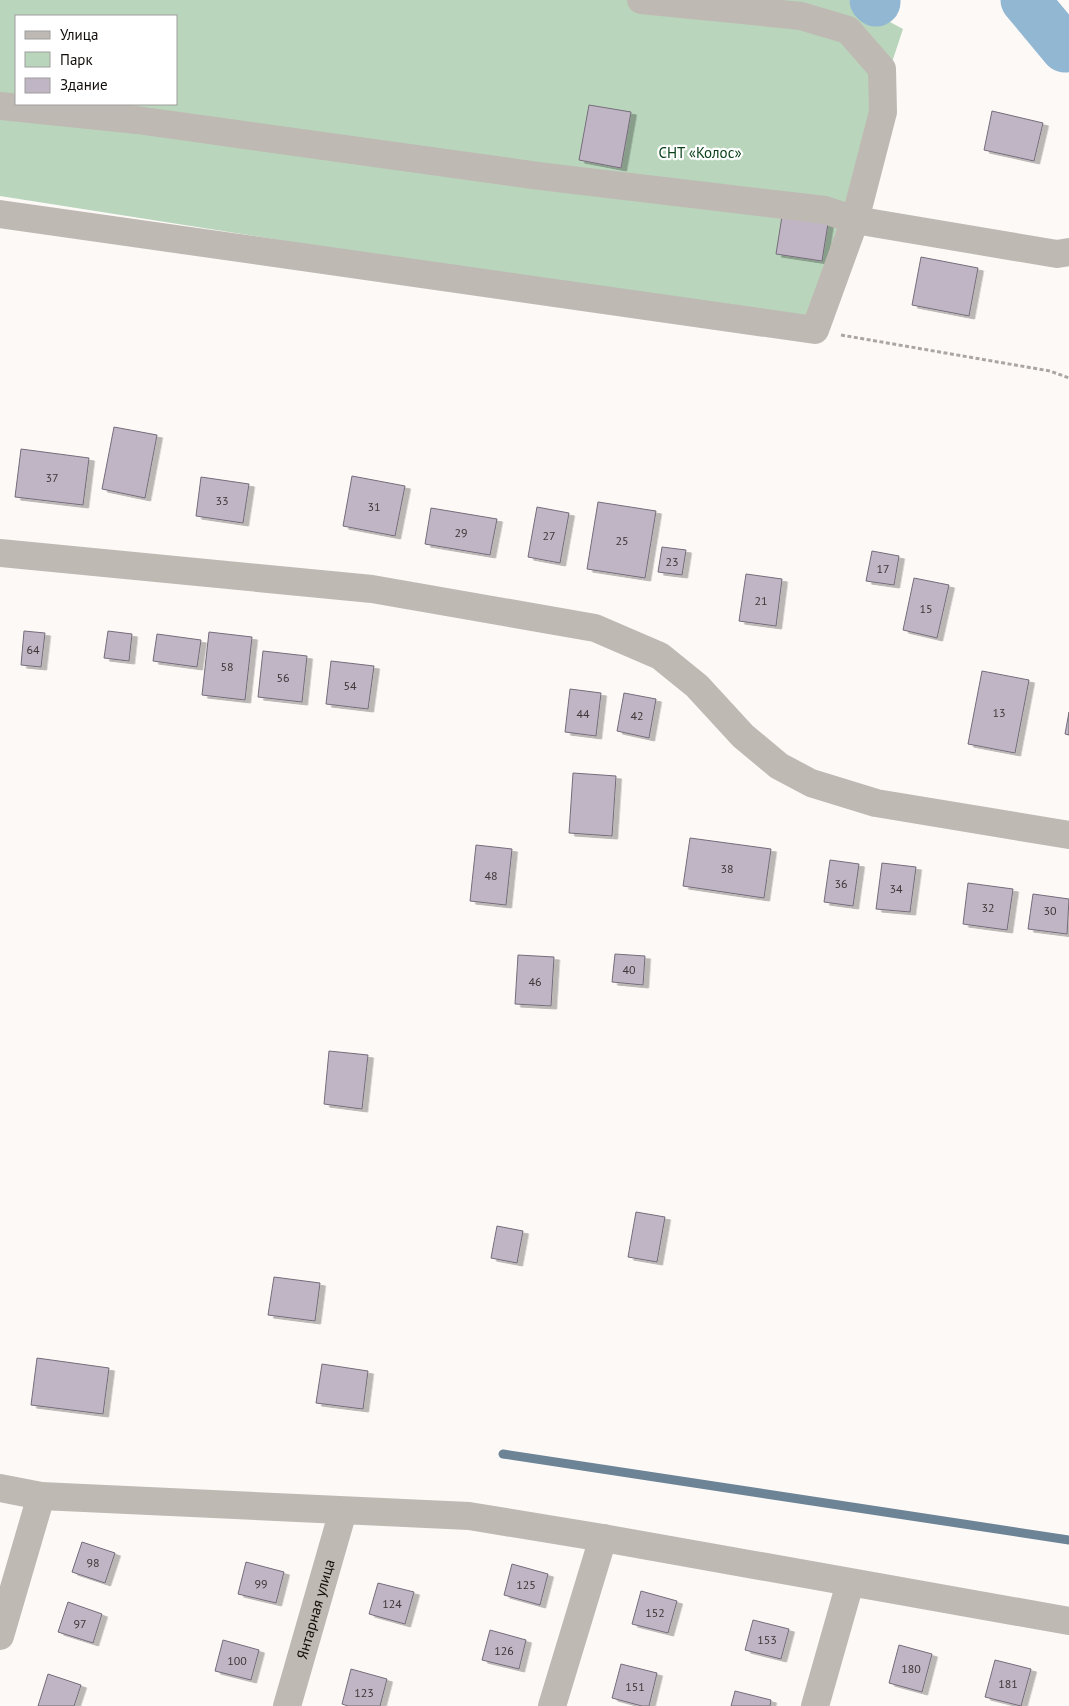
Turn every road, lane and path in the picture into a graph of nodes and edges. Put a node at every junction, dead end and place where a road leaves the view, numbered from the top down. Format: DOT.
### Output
graph roads {
  1 [pos="641,0"];
  2 [pos="0,106"];
  3 [pos="0,214"];
  4 [pos="855,220"];
  5 [pos="1069,252"];
  6 [pos="815,330"];
  7 [pos="1069,378"];
  8 [pos="0,552"];
  9 [pos="1069,835"];
  10 [pos="0,1488"];
  11 [pos="41,1496"];
  12 [pos="343,1511"];
  13 [pos="603,1538"];
  14 [pos="850,1583"];
  15 [pos="1069,1621"];
  16 [pos="0,1636"];
  17 [pos="287,1706"];
  18 [pos="552,1706"];
  19 [pos="815,1706"];
  1 -- 4 [label="street"];
  2 -- 4 [label="street"];
  3 -- 6 [label="street"];
  4 -- 5 [label="street"];
  4 -- 6 [label="street"];
  6 -- 7 [label="path"];
  8 -- 9 [label="street"];
  10 -- 11 [label="street"];
  11 -- 12 [label="street"];
  11 -- 16 [label="street"];
  12 -- 13 [label="street"];
  12 -- 17 [label="street, Янтарная улица"];
  13 -- 14 [label="street"];
  13 -- 18 [label="street"];
  14 -- 15 [label="street"];
  14 -- 19 [label="street"];
}
